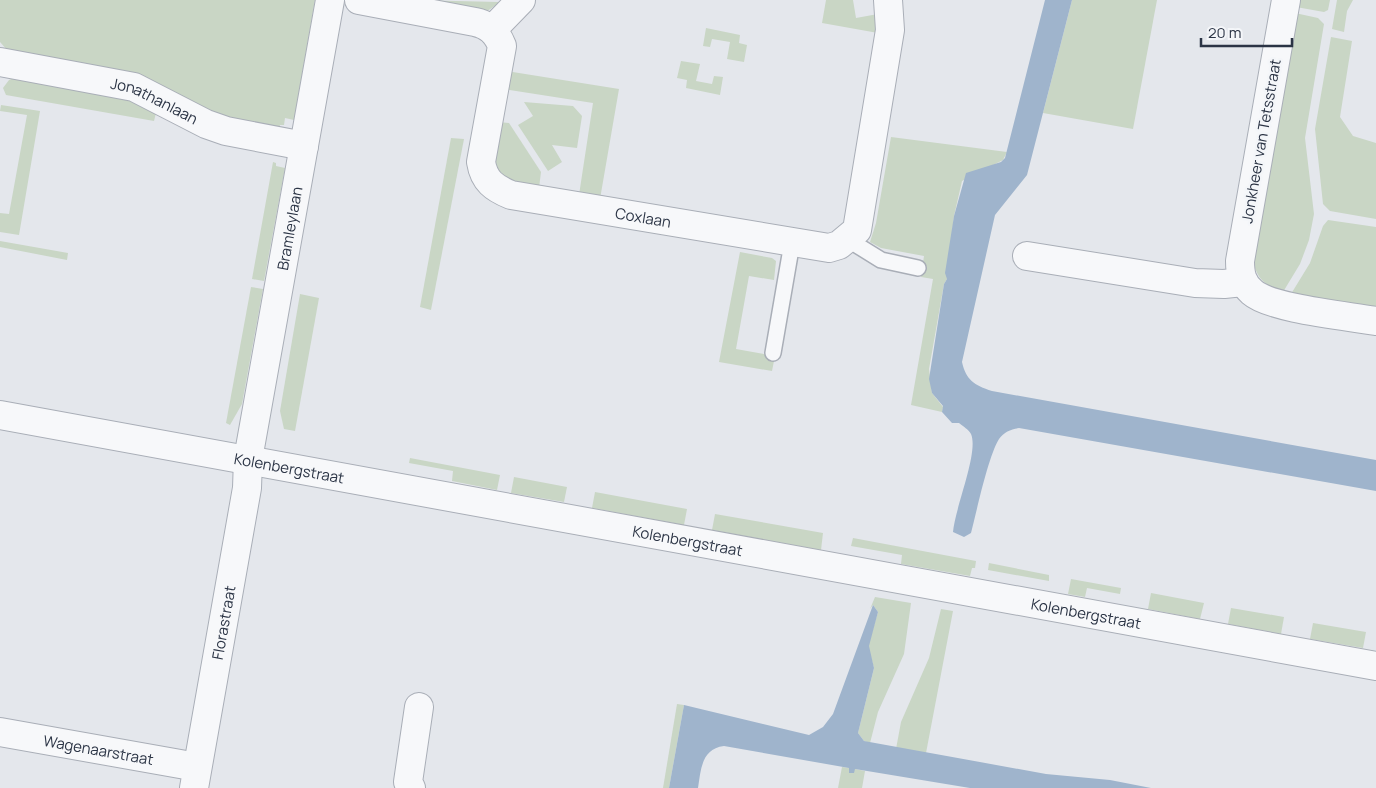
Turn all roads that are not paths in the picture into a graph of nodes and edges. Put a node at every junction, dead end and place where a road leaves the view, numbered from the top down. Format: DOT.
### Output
graph roads {
  1 [pos="330,0"];
  2 [pos="359,0"];
  3 [pos="521,0"];
  4 [pos="888,0"];
  5 [pos="1286,0"];
  6 [pos="492,30"];
  7 [pos="1,66"];
  8 [pos="304,146"];
  9 [pos="846,239"];
  10 [pos="792,243"];
  11 [pos="1027,256"];
  12 [pos="918,268"];
  13 [pos="1243,282"];
  14 [pos="1376,321"];
  15 [pos="773,353"];
  16 [pos="0,415"];
  17 [pos="248,459"];
  18 [pos="1376,666"];
  19 [pos="419,707"];
  20 [pos="0,732"];
  21 [pos="196,777"];
  22 [pos="411,788"];
  1 -- 8 [label="street, Bramleylaan"];
  2 -- 6 [label="street"];
  3 -- 6 [label="street"];
  4 -- 9 [label="street"];
  5 -- 13 [label="street, Jonkheer van Tetsstraat"];
  6 -- 10 [label="street, Coxlaan"];
  7 -- 8 [label="street, Jonathanlaan"];
  8 -- 17 [label="street, Bramleylaan"];
  9 -- 10 [label="street, Coxlaan"];
  9 -- 12 [label="lane"];
  10 -- 15 [label="lane"];
  11 -- 13 [label="street"];
  13 -- 14 [label="street"];
  16 -- 17 [label="street, Kolenbergstraat"];
  17 -- 18 [label="street, Kolenbergstraat"];
  17 -- 21 [label="street, Florastraat"];
  19 -- 22 [label="street"];
  20 -- 21 [label="street, Wagenaarstraat"];
}
